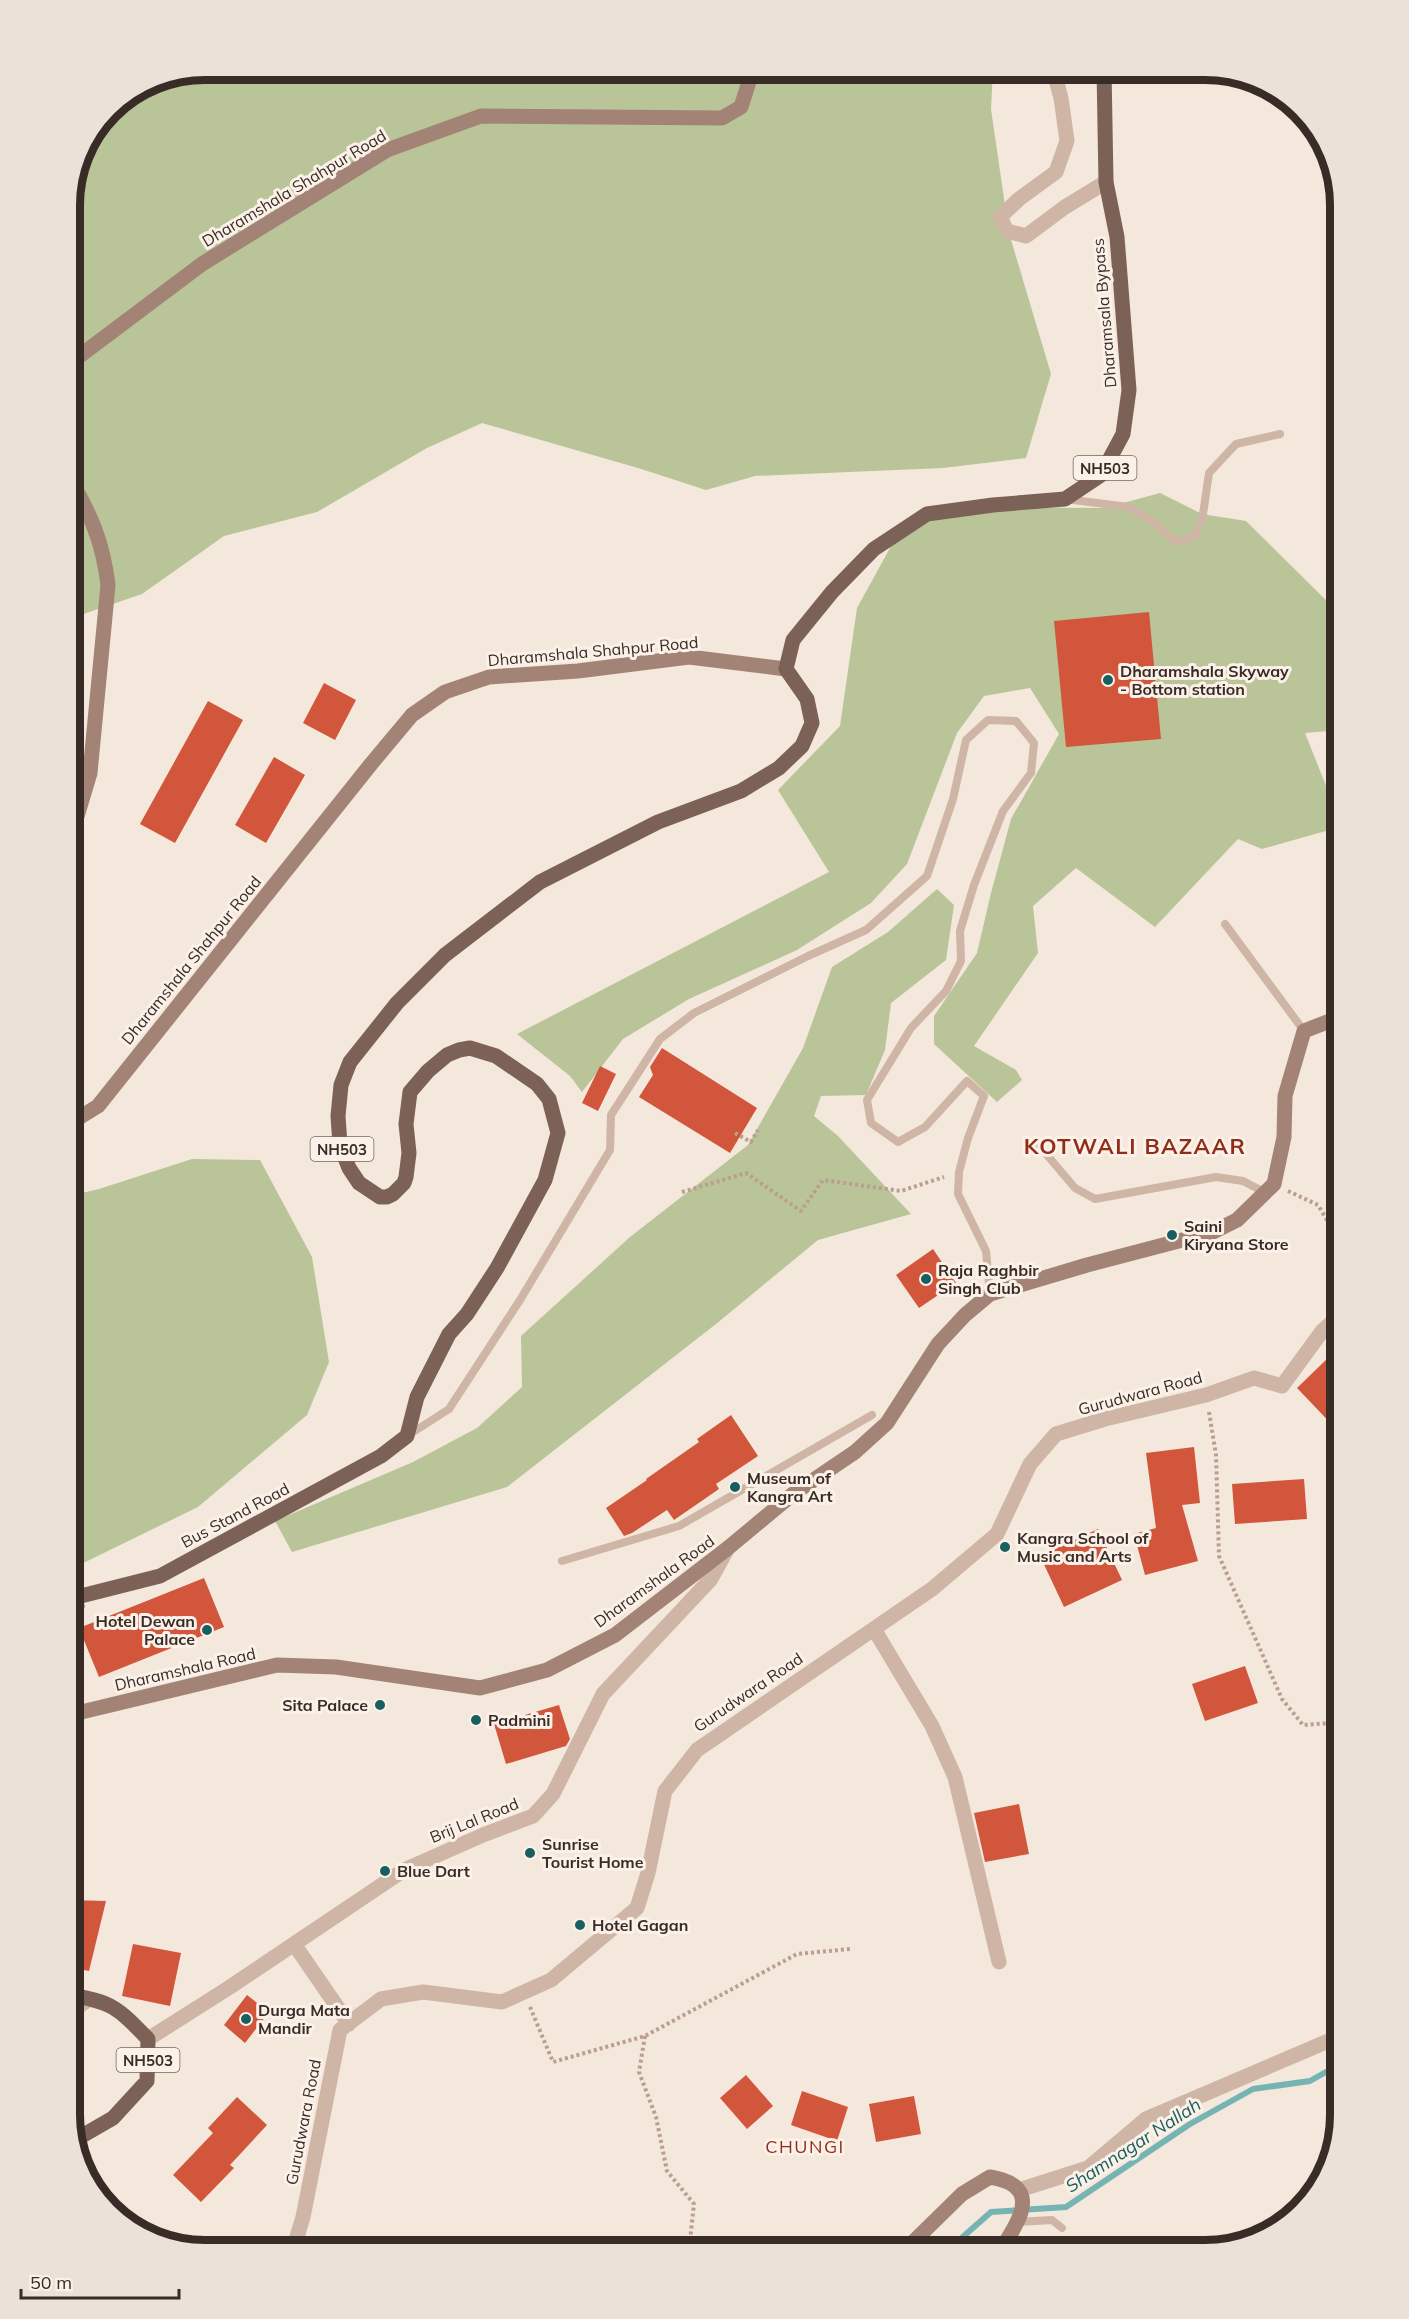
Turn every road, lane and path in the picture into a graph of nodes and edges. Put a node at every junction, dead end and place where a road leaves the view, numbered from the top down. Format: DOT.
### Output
graph roads {
  1 [pos="750,80"];
  2 [pos="1056,80"];
  3 [pos="1104,80"];
  4 [pos="1106,182"];
  5 [pos="80,356"];
  6 [pos="1280,434"];
  7 [pos="80,496"];
  8 [pos="1065,499"];
  9 [pos="786,669"];
  10 [pos="80,806"];
  11 [pos="1225,924"];
  12 [pos="1330,1021"];
  13 [pos="1304,1031"];
  14 [pos="80,1117"];
  15 [pos="758,1130"];
  16 [pos="735,1133"];
  17 [pos="1036,1142"];
  18 [pos="959,1172"];
  19 [pos="1270,1189"];
  20 [pos="682,1192"];
  21 [pos="1330,1225"];
  22 [pos="990,1294"];
  23 [pos="1330,1324"];
  24 [pos="1206,1395"];
  25 [pos="872,1415"];
  26 [pos="407,1436"];
  27 [pos="728,1548"];
  28 [pos="562,1561"];
  29 [pos="80,1596"];
  30 [pos="873,1629"];
  31 [pos="80,1712"];
  32 [pos="1330,1723"];
  33 [pos="294,1944"];
  34 [pos="850,1949"];
  35 [pos="999,1962"];
  36 [pos="523,1992"];
  37 [pos="80,1997"];
  38 [pos="96,1999"];
  39 [pos="80,2010"];
  40 [pos="349,2024"];
  41 [pos="645,2036"];
  42 [pos="148,2039"];
  43 [pos="1330,2040"];
  44 [pos="82,2136"];
  45 [pos="1021,2193"];
  46 [pos="1019,2218"];
  47 [pos="1062,2228"];
  48 [pos="296,2239"];
  49 [pos="690,2239"];
  50 [pos="915,2240"];
  51 [pos="1007,2240"];
  1 -- 5 [label="main road, Dharamshala Shahpur Road"];
  2 -- 4 [label="street"];
  3 -- 4 [label="main road, Dharamsala Bypass / NH503"];
  4 -- 8 [label="main road, Dharamsala Bypass / NH503"];
  6 -- 8 [label="lane"];
  7 -- 10 [label="main road"];
  8 -- 9 [label="main road, Dharamsala Bypass / NH503"];
  9 -- 14 [label="main road, Dharamshala Shahpur Road"];
  9 -- 26 [label="main road, NH503"];
  11 -- 13 [label="lane"];
  12 -- 13 [label="main road"];
  13 -- 19 [label="main road"];
  15 -- 16 [label="path"];
  17 -- 19 [label="lane"];
  18 -- 20 [label="path"];
  18 -- 22 [label="lane"];
  18 -- 26 [label="lane"];
  19 -- 21 [label="path"];
  19 -- 22 [label="main road"];
  22 -- 27 [label="main road, Dharamshala Road"];
  23 -- 24 [label="street, Gurudwara Road"];
  24 -- 30 [label="street, Gurudwara Road"];
  24 -- 32 [label="path"];
  25 -- 28 [label="lane"];
  26 -- 29 [label="main road, Bus Stand Road"];
  27 -- 31 [label="main road, Dharamshala Road"];
  27 -- 33 [label="street, Brij Lal Road"];
  30 -- 35 [label="street"];
  30 -- 36 [label="street, Gurudwara Road"];
  33 -- 40 [label="street"];
  33 -- 42 [label="street, Brij Lal Road"];
  34 -- 41 [label="path"];
  36 -- 40 [label="street, Gurudwara Road"];
  36 -- 41 [label="path"];
  37 -- 38 [label="main road, NH503"];
  38 -- 39 [label="lane"];
  38 -- 42 [label="main road, NH503"];
  40 -- 48 [label="street, Gurudwara Road"];
  41 -- 49 [label="path"];
  42 -- 44 [label="main road, NH503"];
  43 -- 45 [label="street"];
  45 -- 46 [label="main road"];
  45 -- 50 [label="main road"];
  46 -- 47 [label="lane"];
  46 -- 51 [label="main road"];
}
